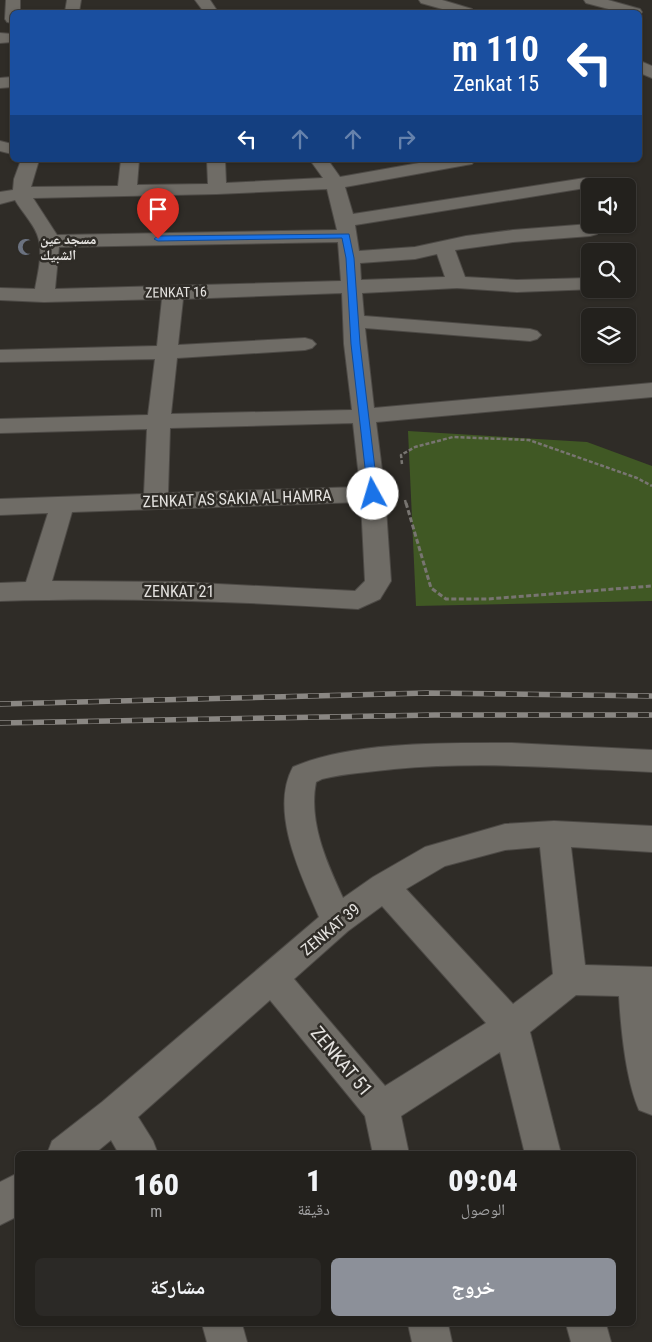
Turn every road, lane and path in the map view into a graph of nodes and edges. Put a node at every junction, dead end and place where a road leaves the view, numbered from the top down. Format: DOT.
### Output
graph roads {
  1 [pos="426,0"];
  2 [pos="591,0"];
  3 [pos="460,10"];
  4 [pos="626,10"];
  5 [pos="29,162"];
  6 [pos="130,162"];
  7 [pos="216,162"];
  8 [pos="320,162"];
  9 [pos="455,162"];
  10 [pos="335,183"];
  11 [pos="581,184"];
  12 [pos="217,189"];
  13 [pos="127,191"];
  14 [pos="22,193"];
  15 [pos="0,198"];
  16 [pos="345,229"];
  17 [pos="581,231"];
  18 [pos="49,241"];
  19 [pos="444,247"];
  20 [pos="350,258"];
  21 [pos="457,282"];
  22 [pos="581,284"];
  23 [pos="352,288"];
  24 [pos="173,293"];
  25 [pos="0,294"];
  26 [pos="44,296"];
  27 [pos="353,321"];
  28 [pos="530,335"];
  29 [pos="305,344"];
  30 [pos="165,352"];
  31 [pos="0,356"];
  32 [pos="652,390"];
  33 [pos="365,416"];
  34 [pos="158,422"];
  35 [pos="0,426"];
  36 [pos="402,473"];
  37 [pos="652,486"];
  38 [pos="403,492"];
  39 [pos="373,494"];
  40 [pos="156,501"];
  41 [pos="62,506"];
  42 [pos="0,507"];
  43 [pos="652,586"];
  44 [pos="37,590"];
  45 [pos="0,592"];
  46 [pos="652,761"];
  47 [pos="554,833"];
  48 [pos="652,839"];
  49 [pos="384,886"];
  50 [pos="337,921"];
  51 [pos="272,978"];
  52 [pos="570,980"];
  53 [pos="643,981"];
  54 [pos="511,1026"];
  55 [pos="652,1098"];
  56 [pos="381,1108"];
  57 [pos="115,1114"];
  58 [pos="69,1151"];
  59 [pos="138,1151"];
  60 [pos="390,1151"];
  61 [pos="542,1151"];
  62 [pos="15,1194"];
  63 [pos="0,1206"];
  64 [pos="223,1326"];
  65 [pos="428,1326"];
  66 [pos="587,1326"];
  67 [pos="227,1342"];
  68 [pos="432,1342"];
  69 [pos="591,1342"];
  1 -- 3 [label="street"];
  2 -- 4 [label="street"];
  5 -- 14 [label="street"];
  6 -- 13 [label="street"];
  7 -- 12 [label="street"];
  8 -- 10 [label="street"];
  9 -- 10 [label="street"];
  10 -- 12 [label="street"];
  10 -- 16 [label="street"];
  11 -- 16 [label="street"];
  12 -- 13 [label="street"];
  13 -- 14 [label="street"];
  14 -- 15 [label="street"];
  14 -- 18 [label="street"];
  16 -- 18 [label="street"];
  16 -- 20 [label="street"];
  17 -- 19 [label="street"];
  18 -- 26 [label="street"];
  19 -- 20 [label="street"];
  19 -- 21 [label="street"];
  20 -- 23 [label="street"];
  21 -- 22 [label="street, ZENKAT 16"];
  21 -- 23 [label="street, ZENKAT 16"];
  23 -- 24 [label="street, ZENKAT 16"];
  23 -- 27 [label="street"];
  24 -- 26 [label="street, ZENKAT 16"];
  24 -- 30 [label="street"];
  25 -- 26 [label="street, ZENKAT 16"];
  27 -- 28 [label="street"];
  27 -- 33 [label="street"];
  29 -- 30 [label="street"];
  30 -- 31 [label="street"];
  30 -- 34 [label="street"];
  32 -- 33 [label="street"];
  33 -- 34 [label="street"];
  33 -- 39 [label="street"];
  34 -- 35 [label="street"];
  34 -- 40 [label="street"];
  36 -- 37 [label="path"];
  38 -- 43 [label="path"];
  39 -- 40 [label="street, ZENKAT AS SAKIA AL HAMRA"];
  39 -- 44 [label="street, ZENKAT 21"];
  40 -- 41 [label="street, ZENKAT AS SAKIA AL HAMRA"];
  41 -- 42 [label="street, ZENKAT AS SAKIA AL HAMRA"];
  41 -- 44 [label="street"];
  44 -- 45 [label="street, ZENKAT 21"];
  46 -- 50 [label="street"];
  47 -- 48 [label="street, ZENKAT 39"];
  47 -- 49 [label="street, ZENKAT 39"];
  47 -- 52 [label="street"];
  49 -- 50 [label="street, ZENKAT 39"];
  49 -- 54 [label="street"];
  50 -- 51 [label="street, ZENKAT 39"];
  51 -- 56 [label="street, ZENKAT 51"];
  51 -- 57 [label="street, ZENKAT 39"];
  52 -- 53 [label="street"];
  52 -- 54 [label="street"];
  53 -- 55 [label="street"];
  54 -- 56 [label="street"];
  54 -- 61 [label="street"];
  56 -- 60 [label="street, ZENKAT 51"];
  57 -- 58 [label="street, ZENKAT 39"];
  57 -- 59 [label="street"];
  62 -- 63 [label="street"];
  64 -- 67 [label="street"];
  65 -- 68 [label="street"];
  66 -- 69 [label="street"];
}
